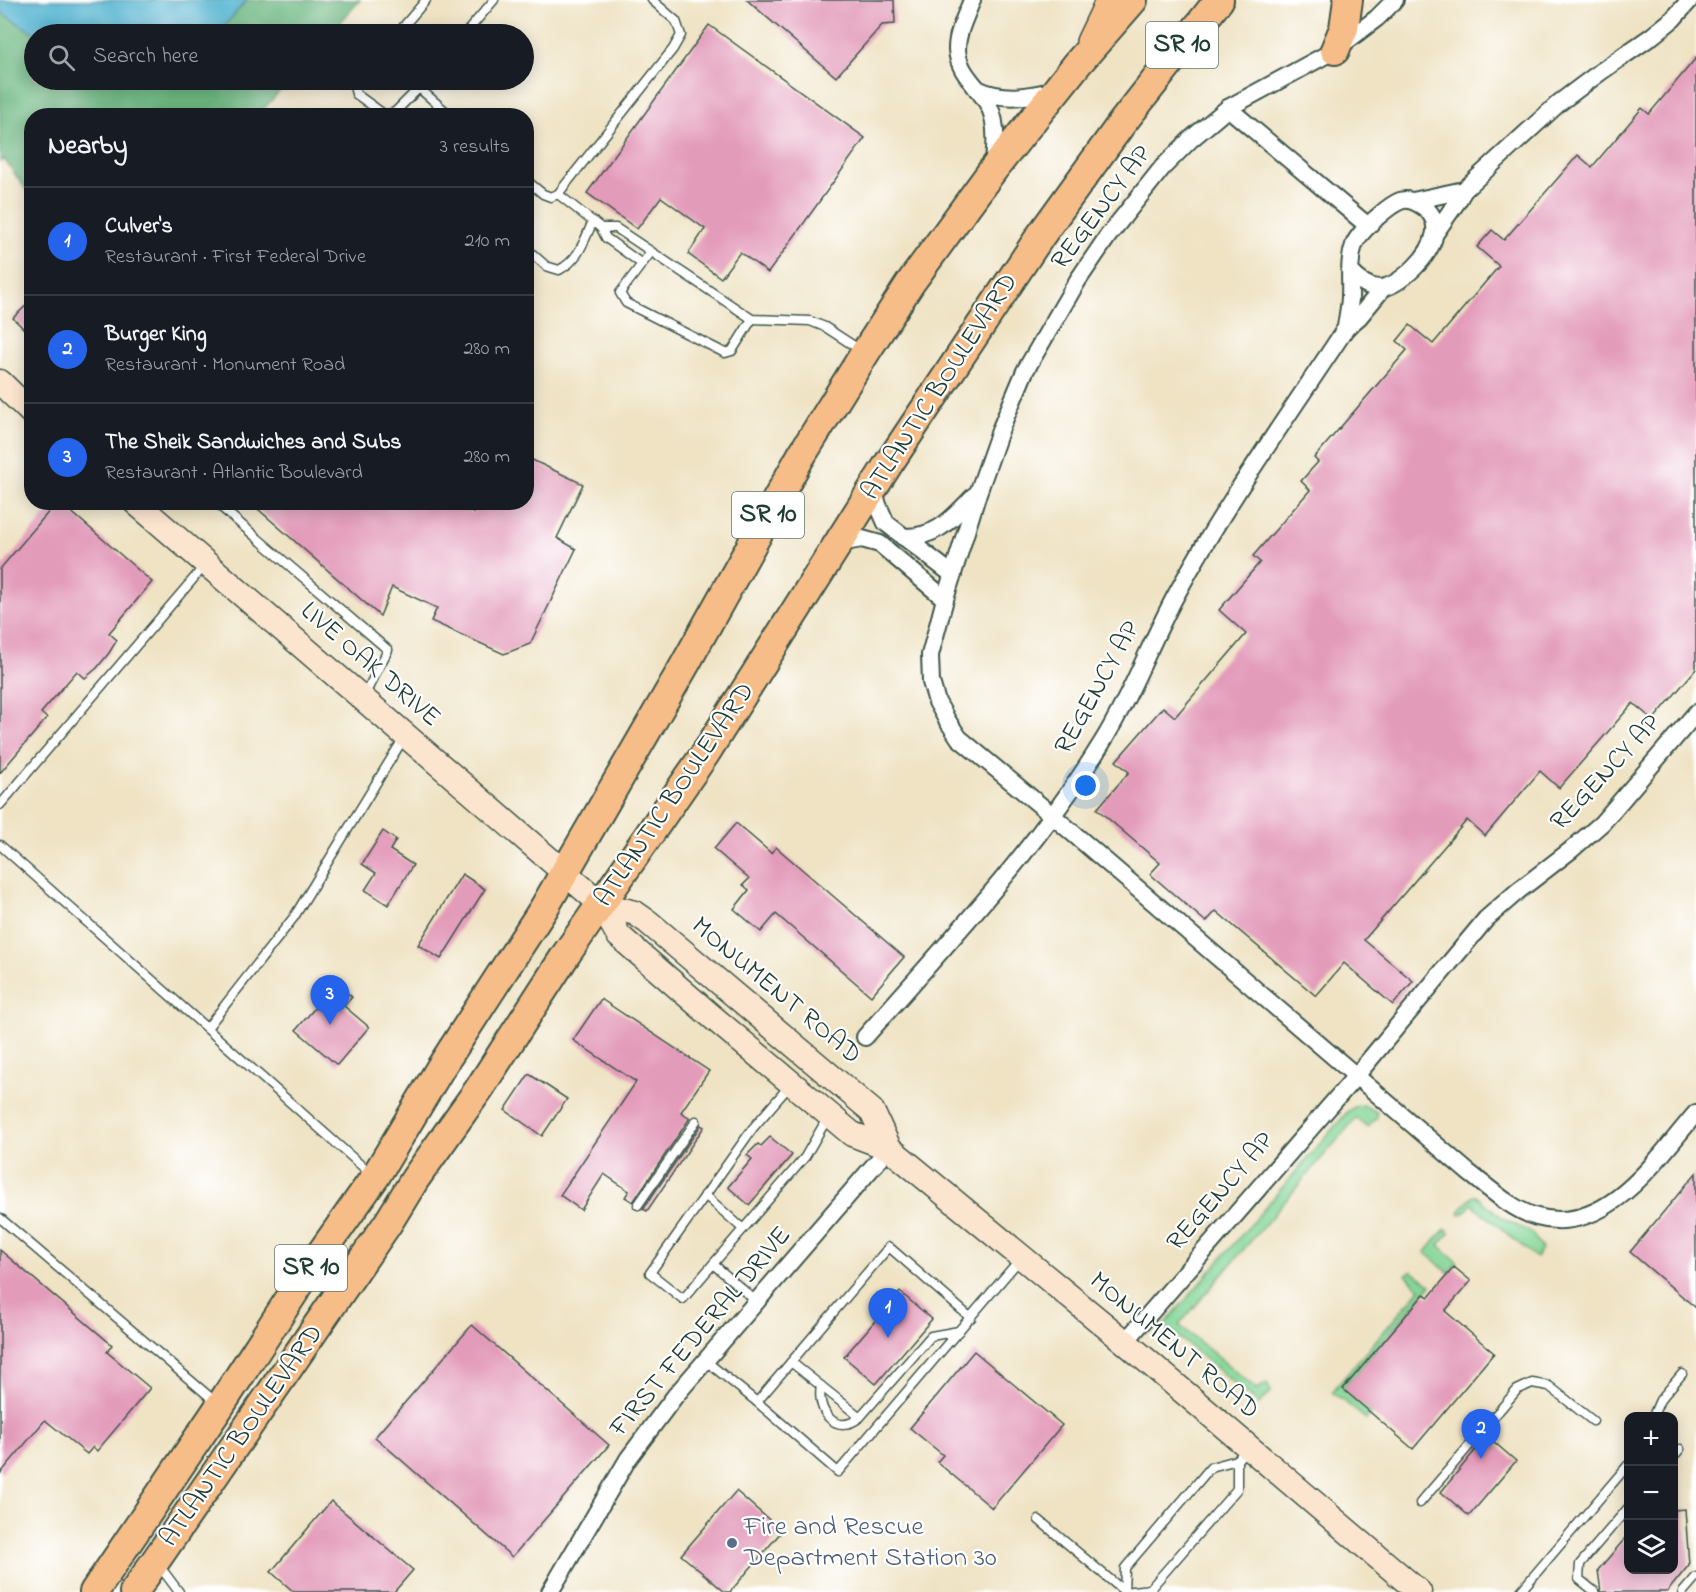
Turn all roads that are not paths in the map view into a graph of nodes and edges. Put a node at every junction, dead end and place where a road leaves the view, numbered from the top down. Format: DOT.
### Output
graph roads {
  1 [pos="426,0"];
  2 [pos="494,0"];
  3 [pos="652,0"];
  4 [pos="972,0"];
  5 [pos="1110,0"];
  6 [pos="1133,0"];
  7 [pos="1219,0"];
  8 [pos="1348,0"];
  9 [pos="1395,0"];
  10 [pos="1690,0"];
  11 [pos="406,24"];
  12 [pos="474,24"];
  13 [pos="1335,50"];
  14 [pos="977,89"];
  15 [pos="355,90"];
  16 [pos="417,90"];
  17 [pos="421,90"];
  18 [pos="1056,90"];
  19 [pos="375,108"];
  20 [pos="399,108"];
  21 [pos="442,108"];
  22 [pos="1228,108"];
  23 [pos="992,171"];
  24 [pos="534,187"];
  25 [pos="1464,190"];
  26 [pos="558,194"];
  27 [pos="1413,201"];
  28 [pos="593,221"];
  29 [pos="1368,225"];
  30 [pos="601,228"];
  31 [pos="1436,232"];
  32 [pos="651,252"];
  33 [pos="534,255"];
  34 [pos="642,264"];
  35 [pos="1350,271"];
  36 [pos="1383,288"];
  37 [pos="752,319"];
  38 [pos="1346,328"];
  39 [pos="865,353"];
  40 [pos="0,382"];
  41 [pos="24,405"];
  42 [pos="873,488"];
  43 [pos="978,493"];
  44 [pos="144,510"];
  45 [pos="225,510"];
  46 [pos="903,537"];
  47 [pos="839,543"];
  48 [pos="206,564"];
  49 [pos="952,575"];
  50 [pos="945,599"];
  51 [pos="363,699"];
  52 [pos="1696,713"];
  53 [pos="405,735"];
  54 [pos="0,805"];
  55 [pos="1053,816"];
  56 [pos="0,845"];
  57 [pos="565,873"];
  58 [pos="601,904"];
  59 [pos="207,1028"];
  60 [pos="865,1037"];
  61 [pos="1356,1076"];
  62 [pos="791,1083"];
  63 [pos="1696,1113"];
  64 [pos="829,1115"];
  65 [pos="696,1122"];
  66 [pos="889,1148"];
  67 [pos="375,1177"];
  68 [pos="705,1195"];
  69 [pos="638,1205"];
  70 [pos="0,1218"];
  71 [pos="743,1229"];
  72 [pos="1021,1257"];
  73 [pos="713,1264"];
  74 [pos="757,1302"];
  75 [pos="971,1318"];
  76 [pos="959,1331"];
  77 [pos="1125,1342"];
  78 [pos="706,1361"];
  79 [pos="791,1362"];
  80 [pos="1682,1374"];
  81 [pos="821,1386"];
  82 [pos="757,1402"];
  83 [pos="220,1406"];
  84 [pos="1655,1412"];
  85 [pos="860,1417"];
  86 [pos="1593,1421"];
  87 [pos="1243,1454"];
  88 [pos="223,1463"];
  89 [pos="1628,1466"];
  90 [pos="1420,1503"];
  91 [pos="1624,1514"];
  92 [pos="1039,1520"];
  93 [pos="156,1561"];
  94 [pos="1696,1576"];
  95 [pos="93,1592"];
  96 [pos="134,1592"];
  97 [pos="179,1592"];
  98 [pos="550,1592"];
  99 [pos="1125,1592"];
  100 [pos="1419,1592"];
  101 [pos="1520,1592"];
  102 [pos="1595,1592"];
  103 [pos="1683,1592"];
  1 -- 11 [label="lane"];
  2 -- 12 [label="lane"];
  3 -- 26 [label="lane"];
  4 -- 14 [label="street"];
  5 -- 18 [label="main road, ATLANTIC BOULEVARD / SR 10"];
  6 -- 18 [label="highway, ATLANTIC BOULEVARD"];
  7 -- 42 [label="highway, ATLANTIC BOULEVARD / SR 10"];
  8 -- 13 [label="highway"];
  9 -- 13 [label="street, REGENCY AP"];
  10 -- 25 [label="street"];
  13 -- 22 [label="street, REGENCY AP"];
  14 -- 18 [label="street"];
  14 -- 23 [label="street"];
  15 -- 19 [label="lane"];
  16 -- 20 [label="lane"];
  17 -- 21 [label="lane"];
  18 -- 23 [label="highway, ATLANTIC BOULEVARD / SR 10"];
  22 -- 29 [label="street"];
  22 -- 43 [label="street, REGENCY AP"];
  23 -- 39 [label="highway, ATLANTIC BOULEVARD / SR 10"];
  24 -- 26 [label="lane"];
  25 -- 27 [label="street, REGENCY AP"];
  25 -- 31 [label="street"];
  26 -- 28 [label="lane"];
  27 -- 29 [label="street, REGENCY AP"];
  27 -- 31 [label="street"];
  28 -- 30 [label="lane"];
  28 -- 33 [label="lane"];
  29 -- 35 [label="street, REGENCY AP"];
  30 -- 32 [label="lane"];
  30 -- 34 [label="lane"];
  31 -- 36 [label="street"];
  32 -- 34 [label="lane"];
  32 -- 37 [label="lane"];
  34 -- 37 [label="lane"];
  35 -- 36 [label="street"];
  35 -- 38 [label="street, REGENCY AP"];
  36 -- 38 [label="street"];
  37 -- 39 [label="lane"];
  38 -- 55 [label="street, REGENCY AP"];
  39 -- 57 [label="highway, ATLANTIC BOULEVARD / SR 10"];
  40 -- 41 [label="main road"];
  42 -- 46 [label="street"];
  42 -- 47 [label="highway, ATLANTIC BOULEVARD / SR 10"];
  43 -- 46 [label="street"];
  43 -- 49 [label="street, REGENCY AP"];
  44 -- 48 [label="main road, LIVE OAK DRIVE"];
  45 -- 51 [label="lane"];
  46 -- 49 [label="street"];
  47 -- 50 [label="street"];
  47 -- 58 [label="highway, ATLANTIC BOULEVARD / SR 10"];
  48 -- 51 [label="main road, LIVE OAK DRIVE"];
  48 -- 54 [label="lane"];
  49 -- 50 [label="street, REGENCY AP"];
  50 -- 55 [label="street, REGENCY AP"];
  51 -- 53 [label="main road, LIVE OAK DRIVE"];
  52 -- 61 [label="street, REGENCY AP"];
  53 -- 57 [label="main road, LIVE OAK DRIVE"];
  53 -- 59 [label="lane"];
  55 -- 60 [label="street, REGENCY AP"];
  55 -- 61 [label="street, REGENCY AP"];
  56 -- 59 [label="lane"];
  57 -- 58 [label="main road, MONUMENT ROAD"];
  57 -- 67 [label="highway, ATLANTIC BOULEVARD / SR 10"];
  58 -- 62 [label="main road, MONUMENT ROAD"];
  58 -- 66 [label="main road, MONUMENT ROAD"];
  58 -- 88 [label="highway, ATLANTIC BOULEVARD / SR 10"];
  59 -- 67 [label="lane"];
  61 -- 63 [label="street, REGENCY AP"];
  61 -- 77 [label="street, REGENCY AP"];
  62 -- 64 [label="main road, MONUMENT ROAD"];
  62 -- 68 [label="lane"];
  64 -- 66 [label="main road, MONUMENT ROAD"];
  64 -- 71 [label="lane"];
  65 -- 69 [label="lane"];
  66 -- 72 [label="main road, MONUMENT ROAD"];
  66 -- 74 [label="street, FIRST FEDERAL DRIVE"];
  67 -- 83 [label="highway, ATLANTIC BOULEVARD / SR 10"];
  68 -- 71 [label="lane"];
  68 -- 73 [label="lane"];
  70 -- 83 [label="lane"];
  71 -- 73 [label="lane"];
  72 -- 75 [label="lane"];
  72 -- 77 [label="main road, MONUMENT ROAD"];
  73 -- 74 [label="lane"];
  74 -- 78 [label="street, FIRST FEDERAL DRIVE"];
  75 -- 76 [label="lane"];
  75 -- 79 [label="lane"];
  76 -- 82 [label="lane"];
  76 -- 85 [label="lane"];
  77 -- 87 [label="main road, MONUMENT ROAD"];
  78 -- 82 [label="lane"];
  78 -- 98 [label="street, FIRST FEDERAL DRIVE"];
  79 -- 81 [label="lane"];
  79 -- 82 [label="lane"];
  80 -- 84 [label="lane"];
  81 -- 85 [label="lane"];
  81 -- 85 [label="lane"];
  83 -- 88 [label="highway"];
  83 -- 95 [label="highway, ATLANTIC BOULEVARD / SR 10"];
  86 -- 90 [label="lane"];
  87 -- 99 [label="lane"];
  87 -- 99 [label="lane"];
  87 -- 100 [label="main road, MONUMENT ROAD"];
  88 -- 93 [label="highway, ATLANTIC BOULEVARD / SR 10"];
  89 -- 101 [label="lane"];
  91 -- 102 [label="lane"];
  92 -- 99 [label="lane"];
  93 -- 96 [label="highway, ATLANTIC BOULEVARD / SR 10"];
  93 -- 97 [label="lane"];
  94 -- 103 [label="lane"];
}
